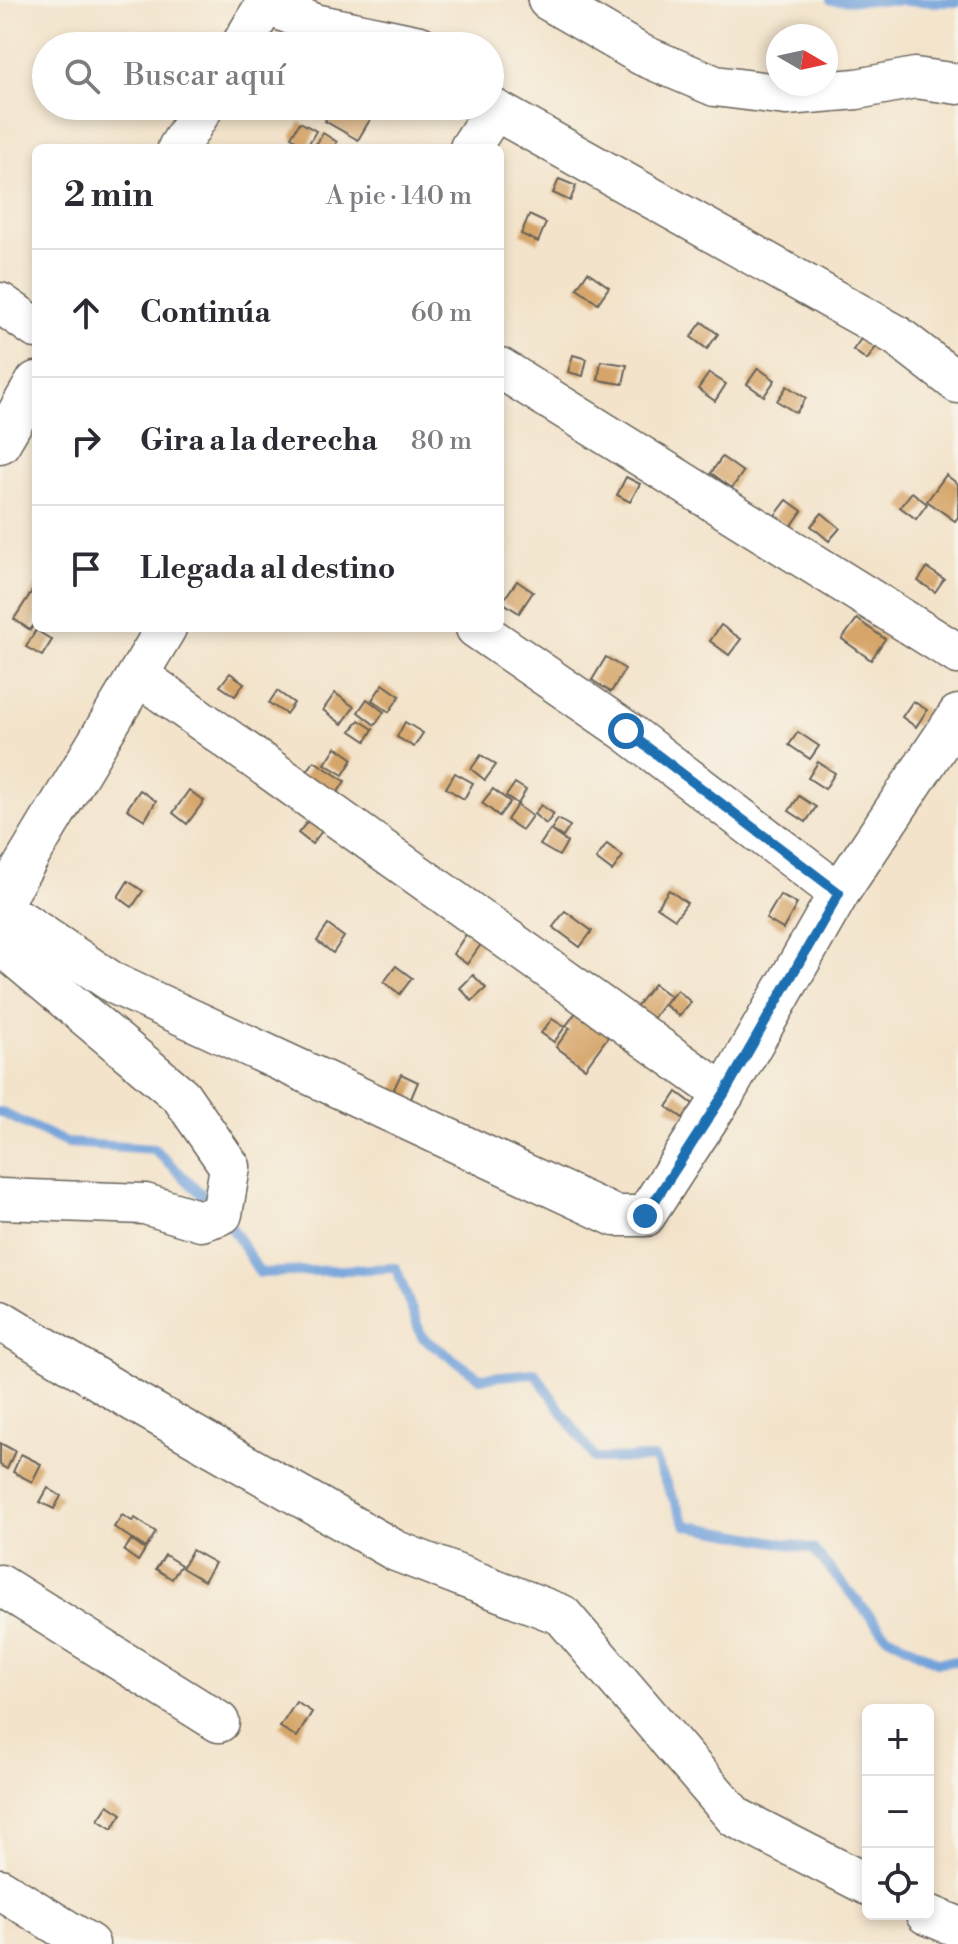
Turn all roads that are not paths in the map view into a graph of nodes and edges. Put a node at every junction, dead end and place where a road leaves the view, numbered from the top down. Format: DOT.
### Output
graph roads {
  1 [pos="548,0"];
  2 [pos="267,2"];
  3 [pos="249,32"];
  4 [pos="353,32"];
  5 [pos="958,84"];
  6 [pos="504,116"];
  7 [pos="195,120"];
  8 [pos="485,120"];
  9 [pos="180,144"];
  10 [pos="472,144"];
  11 [pos="0,303"];
  12 [pos="32,325"];
  13 [pos="504,370"];
  14 [pos="958,383"];
  15 [pos="32,389"];
  16 [pos="0,443"];
  17 [pos="164,632"];
  18 [pos="482,632"];
  19 [pos="958,654"];
  20 [pos="138,675"];
  21 [pos="958,715"];
  22 [pos="839,893"];
  23 [pos="0,905"];
  24 [pos="0,920"];
  25 [pos="0,935"];
  26 [pos="724,1094"];
  27 [pos="0,1199"];
  28 [pos="0,1320"];
  29 [pos="0,1585"];
  30 [pos="219,1722"];
  31 [pos="862,1882"];
  32 [pos="0,1889"];
  33 [pos="934,1917"];
  34 [pos="958,1927"];
  35 [pos="89,1944"];
  1 -- 5 [label="street"];
  2 -- 3 [label="street"];
  2 -- 4 [label="street"];
  6 -- 14 [label="street"];
  7 -- 9 [label="street"];
  8 -- 10 [label="street"];
  11 -- 12 [label="street"];
  13 -- 19 [label="street"];
  15 -- 16 [label="street"];
  17 -- 20 [label="street"];
  18 -- 22 [label="street"];
  20 -- 23 [label="street"];
  20 -- 26 [label="street"];
  21 -- 22 [label="street"];
  22 -- 26 [label="street"];
  24 -- 26 [label="street"];
  25 -- 27 [label="street"];
  28 -- 31 [label="street"];
  29 -- 30 [label="street"];
  32 -- 35 [label="street"];
  33 -- 34 [label="street"];
}
